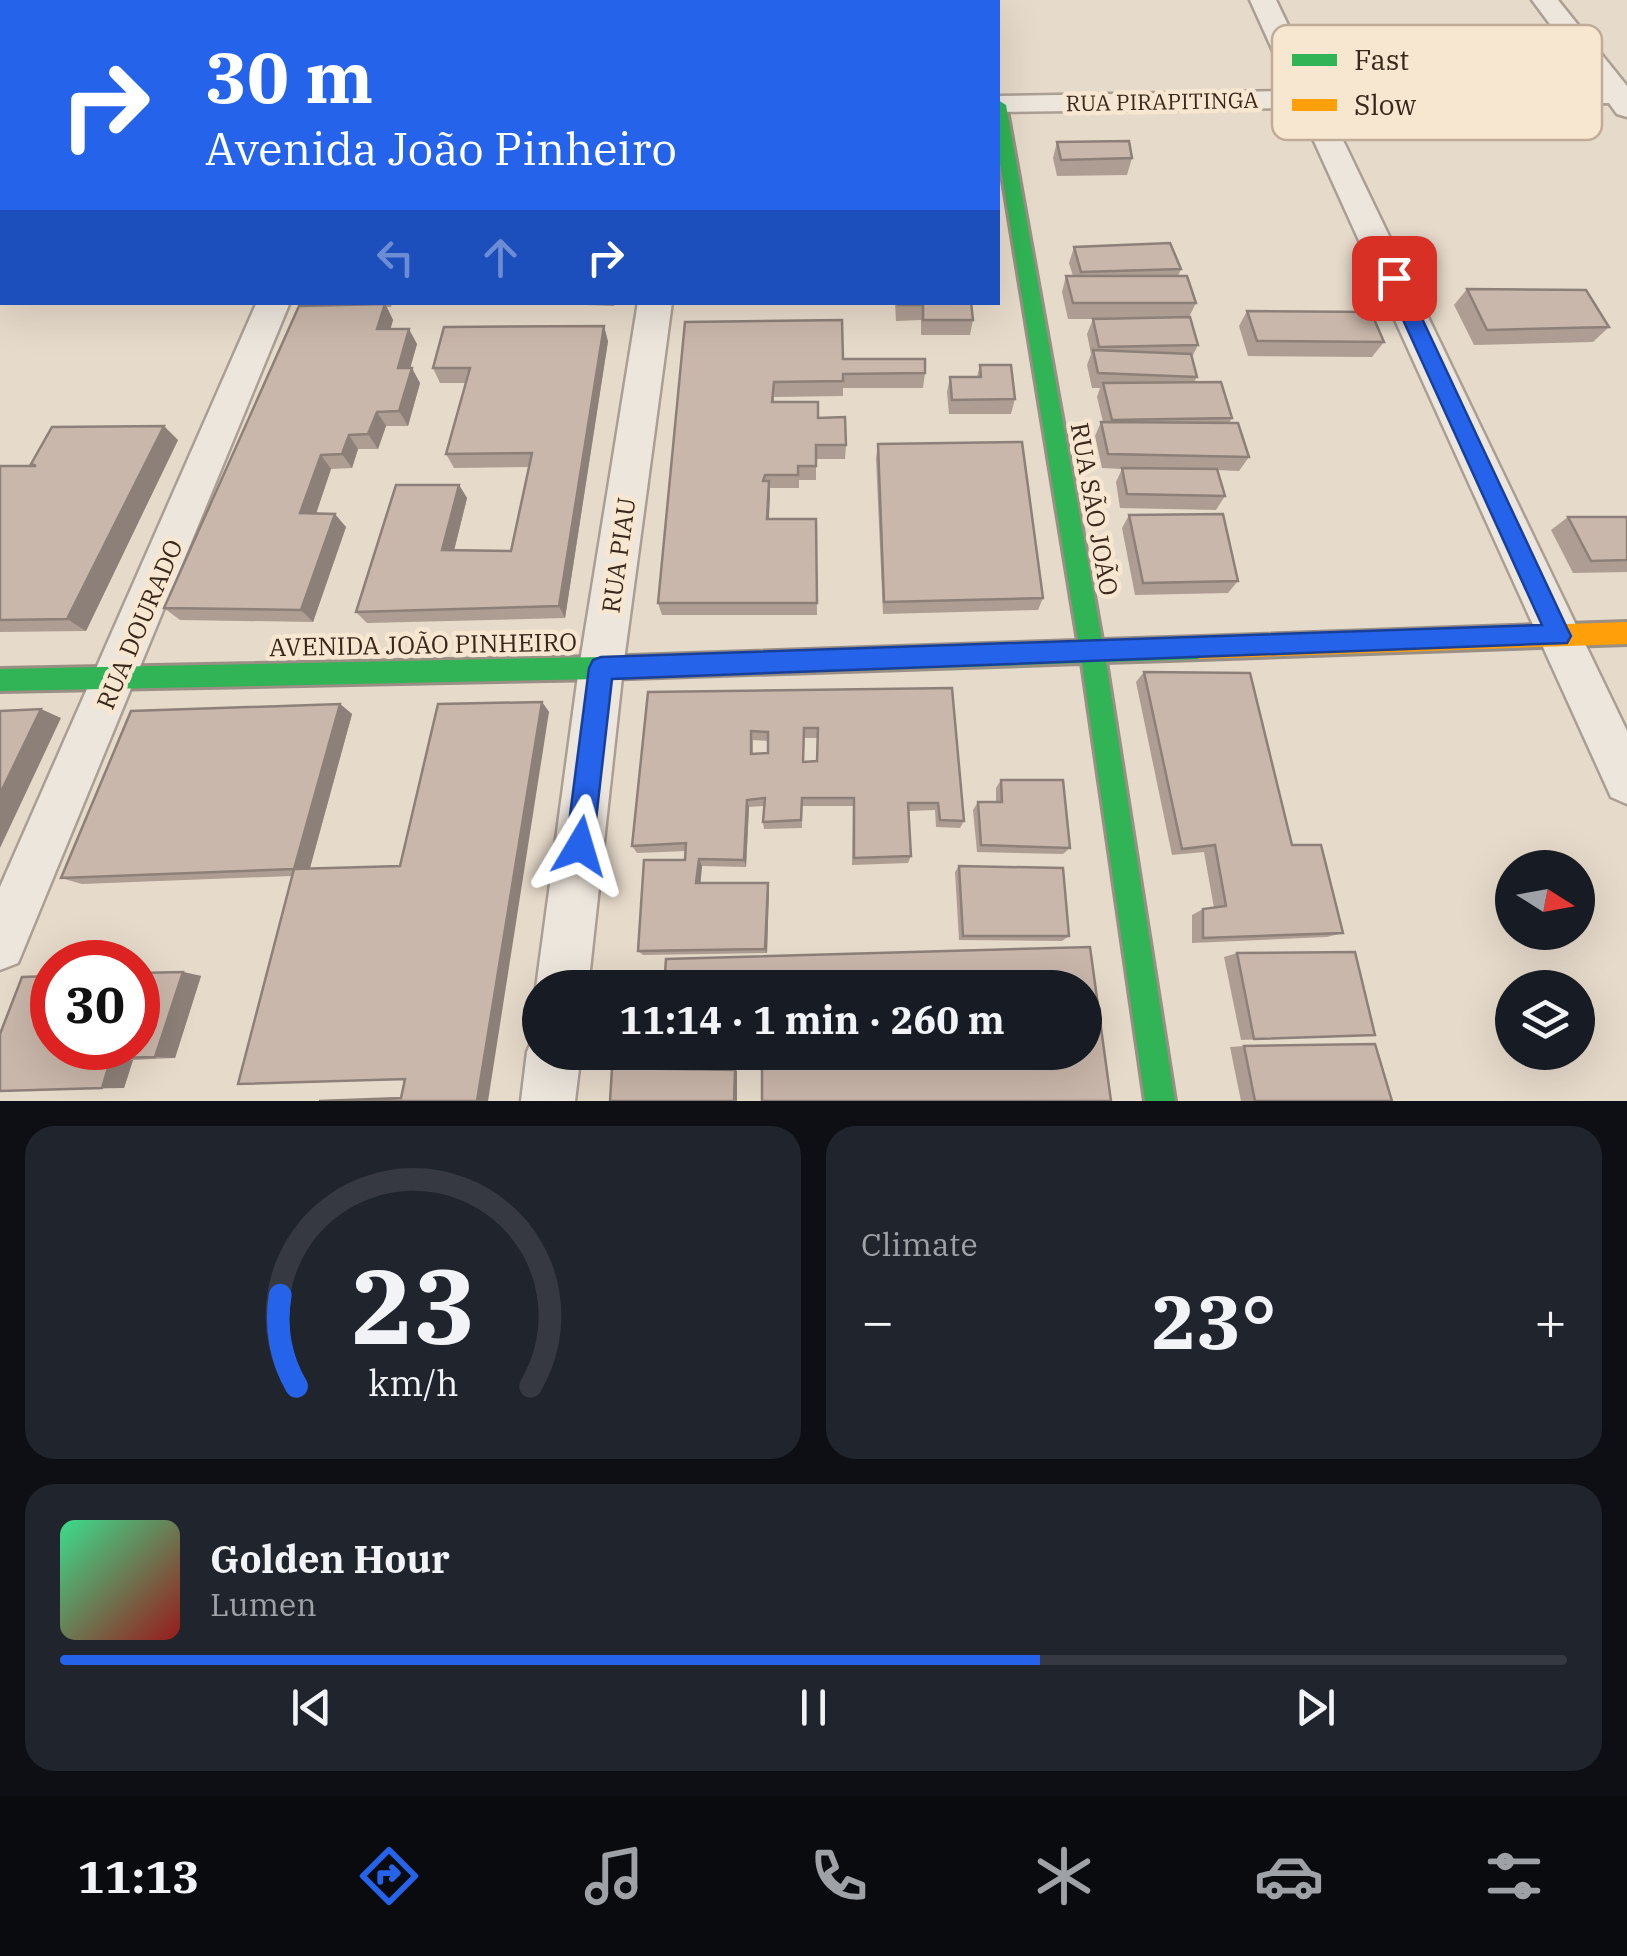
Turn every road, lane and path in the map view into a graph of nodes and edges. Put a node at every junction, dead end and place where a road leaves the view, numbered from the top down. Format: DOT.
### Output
graph roads {
  1 [pos="1263,0"];
  2 [pos="1545,0"];
  3 [pos="1275,25"];
  4 [pos="1565,25"];
  5 [pos="1602,71"];
  6 [pos="1624,99"];
  7 [pos="1272,100"];
  8 [pos="1000,104"];
  9 [pos="1000,116"];
  10 [pos="1330,140"];
  11 [pos="273,305"];
  12 [pos="655,305"];
  13 [pos="1627,633"];
  14 [pos="1558,636"];
  15 [pos="1092,651"];
  16 [pos="601,668"];
  17 [pos="117,677"];
  18 [pos="0,680"];
  19 [pos="1627,781"];
  20 [pos="0,945"];
  21 [pos="564,970"];
  22 [pos="552,1070"];
  23 [pos="548,1101"];
  24 [pos="1160,1101"];
  1 -- 3 [label="street"];
  2 -- 4 [label="street"];
  5 -- 6 [label="street"];
  7 -- 8 [label="street, RUA PIRAPITINGA"];
  9 -- 15 [label="street, RUA SÃO JOÃO"];
  10 -- 14 [label="street"];
  11 -- 17 [label="street, RUA DOURADO"];
  12 -- 16 [label="street, RUA PIAU"];
  13 -- 14 [label="street, AVENIDA JOÃO PINHEIRO"];
  14 -- 15 [label="street, AVENIDA JOÃO PINHEIRO"];
  14 -- 19 [label="street"];
  15 -- 16 [label="street, AVENIDA JOÃO PINHEIRO"];
  15 -- 24 [label="street, RUA SÃO JOÃO"];
  16 -- 17 [label="street, AVENIDA JOÃO PINHEIRO"];
  16 -- 21 [label="street, RUA PIAU"];
  17 -- 18 [label="street, AVENIDA JOÃO PINHEIRO"];
  17 -- 20 [label="street, RUA DOURADO"];
  22 -- 23 [label="street"];
}
